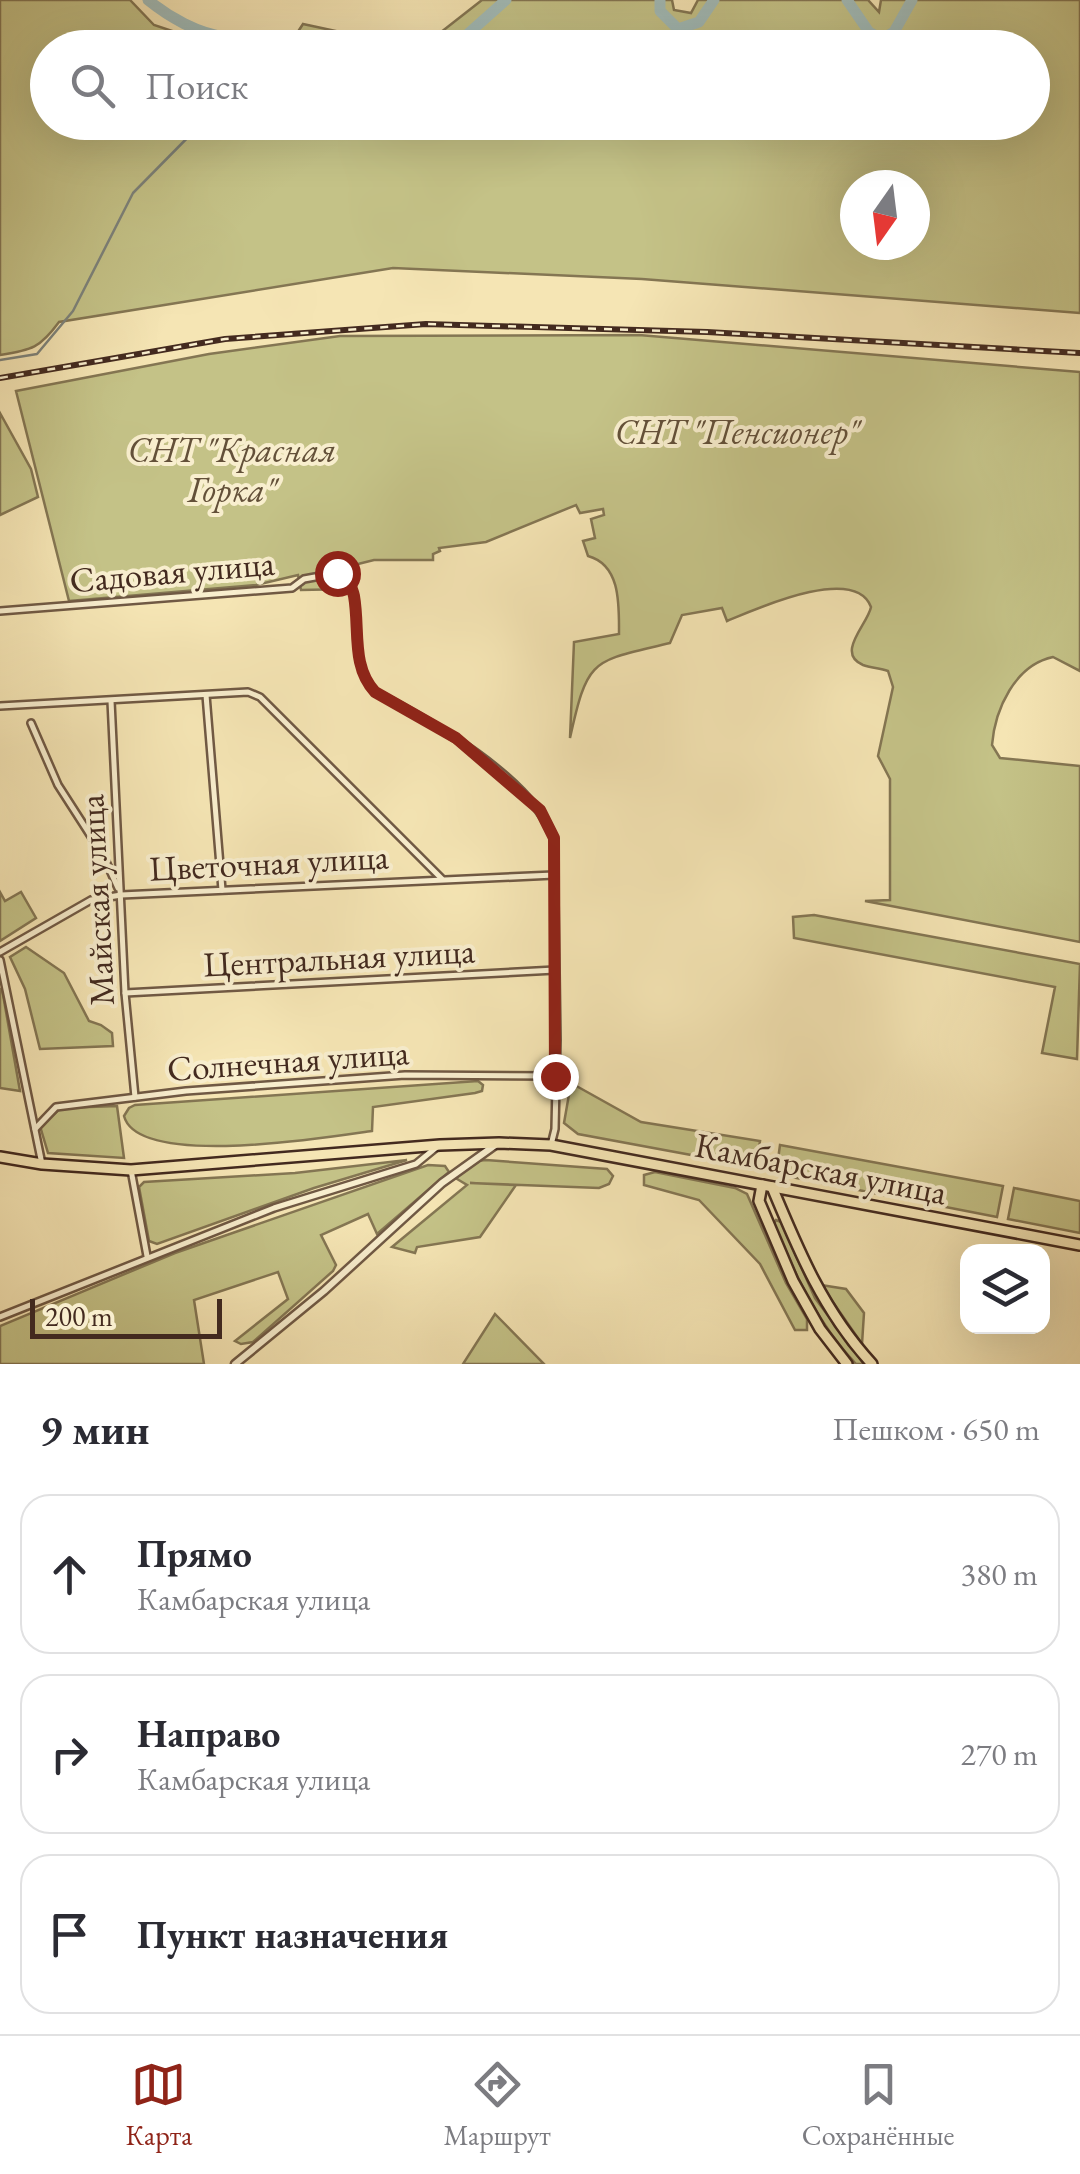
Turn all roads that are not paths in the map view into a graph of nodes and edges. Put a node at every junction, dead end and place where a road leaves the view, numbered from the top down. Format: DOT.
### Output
graph roads {
  1 [pos="0,610"];
  2 [pos="206,695"];
  3 [pos="111,701"];
  4 [pos="0,706"];
  5 [pos="31,723"];
  6 [pos="554,875"];
  7 [pos="442,879"];
  8 [pos="222,890"];
  9 [pos="121,895"];
  10 [pos="0,956"];
  11 [pos="555,970"];
  12 [pos="125,993"];
  13 [pos="555,1076"];
  14 [pos="134,1097"];
  15 [pos="36,1129"];
  16 [pos="499,1143"];
  17 [pos="440,1146"];
  18 [pos="552,1146"];
  19 [pos="0,1157"];
  20 [pos="42,1164"];
  21 [pos="131,1170"];
  22 [pos="734,1180"];
  23 [pos="767,1186"];
  24 [pos="759,1201"];
  25 [pos="1080,1245"];
  26 [pos="148,1257"];
  27 [pos="0,1317"];
  28 [pos="235,1364"];
  29 [pos="847,1364"];
  30 [pos="872,1364"];
  1 -- 6 [label="street, Садовая улица"];
  2 -- 3 [label="street"];
  2 -- 7 [label="street"];
  2 -- 8 [label="street"];
  3 -- 4 [label="street"];
  3 -- 9 [label="street, Майская улица"];
  5 -- 9 [label="street"];
  6 -- 7 [label="street, Цветочная улица"];
  6 -- 11 [label="street"];
  7 -- 8 [label="street, Цветочная улица"];
  8 -- 9 [label="street, Цветочная улица"];
  9 -- 10 [label="street, Цветочная улица"];
  9 -- 12 [label="street, Майская улица"];
  10 -- 15 [label="street"];
  11 -- 12 [label="street, Центральная улица"];
  11 -- 13 [label="street"];
  12 -- 14 [label="street, Майская улица"];
  13 -- 14 [label="street, Солнечная улица"];
  13 -- 18 [label="street"];
  14 -- 15 [label="street, Солнечная улица"];
  15 -- 20 [label="street"];
  16 -- 17 [label="main road, Камбарская улица"];
  16 -- 18 [label="main road, Камбарская улица"];
  16 -- 28 [label="street"];
  17 -- 21 [label="main road, Камбарская улица"];
  17 -- 26 [label="street"];
  18 -- 22 [label="main road, Камбарская улица"];
  19 -- 20 [label="main road, Камбарская улица"];
  20 -- 21 [label="main road, Камбарская улица"];
  21 -- 26 [label="street"];
  22 -- 23 [label="main road, Камбарская улица"];
  22 -- 24 [label="main road"];
  23 -- 24 [label="main road"];
  23 -- 25 [label="main road, Камбарская улица"];
  23 -- 30 [label="main road"];
  24 -- 29 [label="main road"];
  26 -- 27 [label="street"];
}
